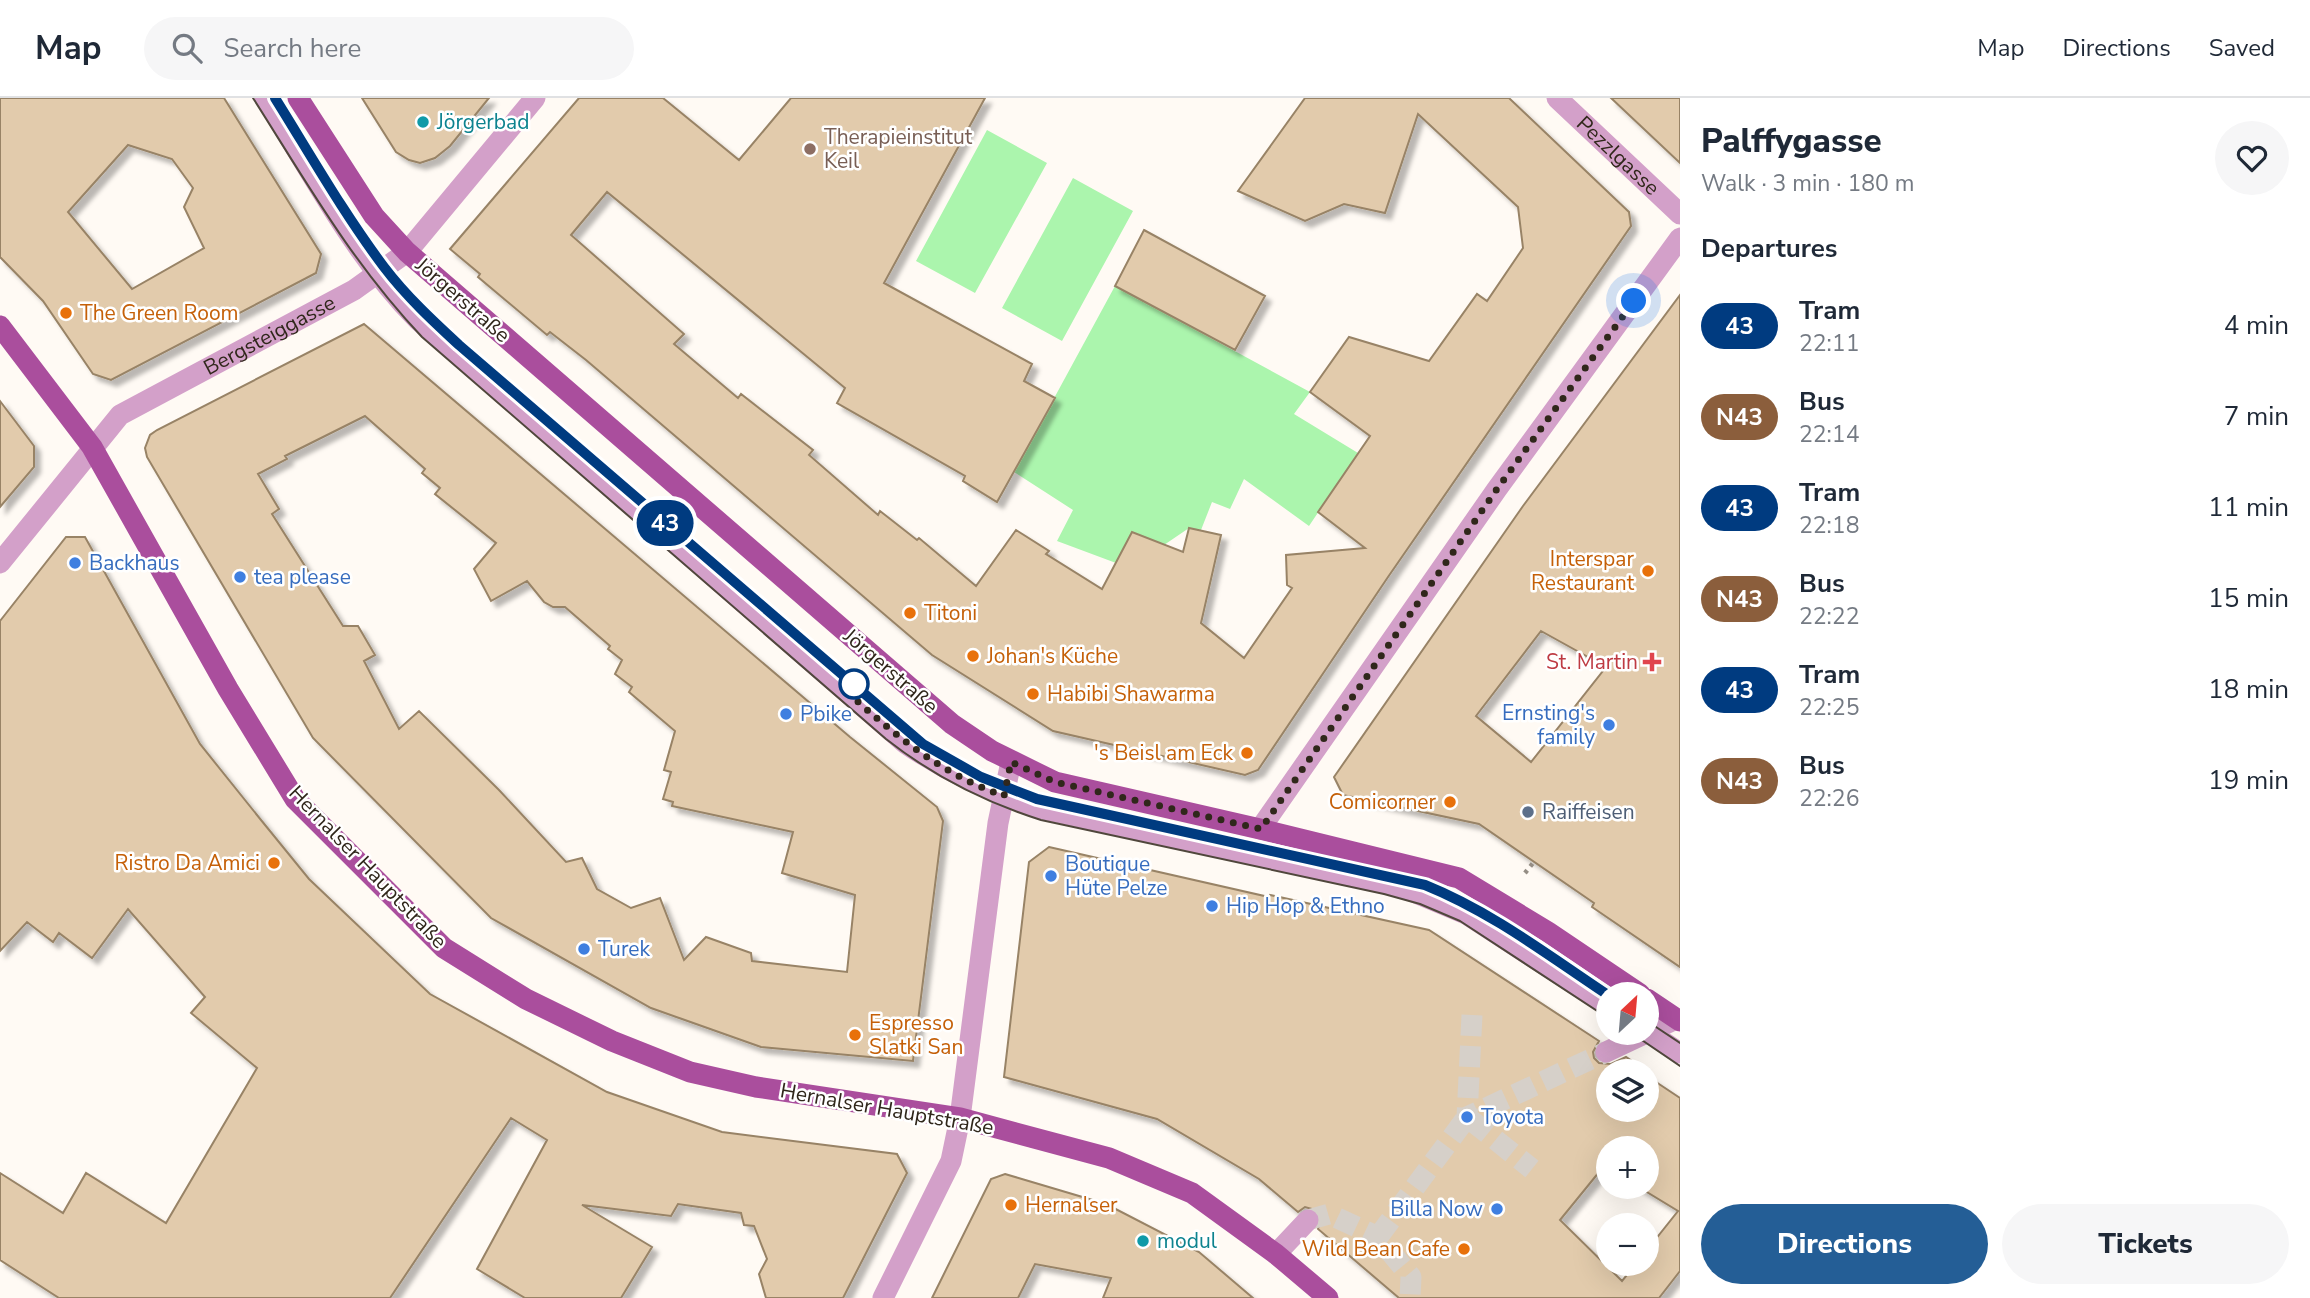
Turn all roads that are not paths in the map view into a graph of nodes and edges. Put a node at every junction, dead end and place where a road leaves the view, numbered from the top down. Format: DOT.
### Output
graph roads {
  1 [pos="265,98"];
  2 [pos="298,98"];
  3 [pos="535,98"];
  4 [pos="1557,98"];
  5 [pos="1680,214"];
  6 [pos="1680,238"];
  7 [pos="407,252"];
  8 [pos="377,273"];
  9 [pos="0,326"];
  10 [pos="92,447"];
  11 [pos="0,563"];
  12 [pos="1011,762"];
  13 [pos="1004,796"];
  14 [pos="1261,829"];
  15 [pos="1622,982"];
  16 [pos="1596,998"];
  17 [pos="1659,1007"];
  18 [pos="1678,1020"];
  19 [pos="1659,1028"];
  20 [pos="1659,1039"];
  21 [pos="1621,1045"];
  22 [pos="1606,1052"];
  23 [pos="1680,1053"];
  24 [pos="960,1118"];
  25 [pos="1307,1220"];
  26 [pos="1276,1254"];
  27 [pos="883,1298"];
  28 [pos="1328,1298"];
  1 -- 8 [label="street"];
  2 -- 7 [label="main road, Jörgerstraße"];
  3 -- 7 [label="street, Bergsteiggasse"];
  4 -- 5 [label="street, Pezzlgasse"];
  6 -- 14 [label="street"];
  7 -- 8 [label="street, Bergsteiggasse"];
  7 -- 12 [label="main road, Jörgerstraße"];
  8 -- 10 [label="street, Bergsteiggasse"];
  8 -- 13 [label="street"];
  9 -- 10 [label="main road, Hernalser Hauptstraße"];
  10 -- 11 [label="street, Bergsteiggasse"];
  10 -- 24 [label="main road, Hernalser Hauptstraße"];
  12 -- 13 [label="street"];
  12 -- 14 [label="main road, Jörgerstraße"];
  13 -- 16 [label="street"];
  13 -- 24 [label="street"];
  14 -- 15 [label="main road, Jörgerstraße"];
  17 -- 18 [label="main road"];
  18 -- 19 [label="street"];
  20 -- 23 [label="street"];
  21 -- 22 [label="street"];
  24 -- 26 [label="main road, Hernalser Hauptstraße"];
  24 -- 27 [label="street"];
  25 -- 26 [label="street"];
  26 -- 28 [label="main road, Hernalser Hauptstraße"];
}
